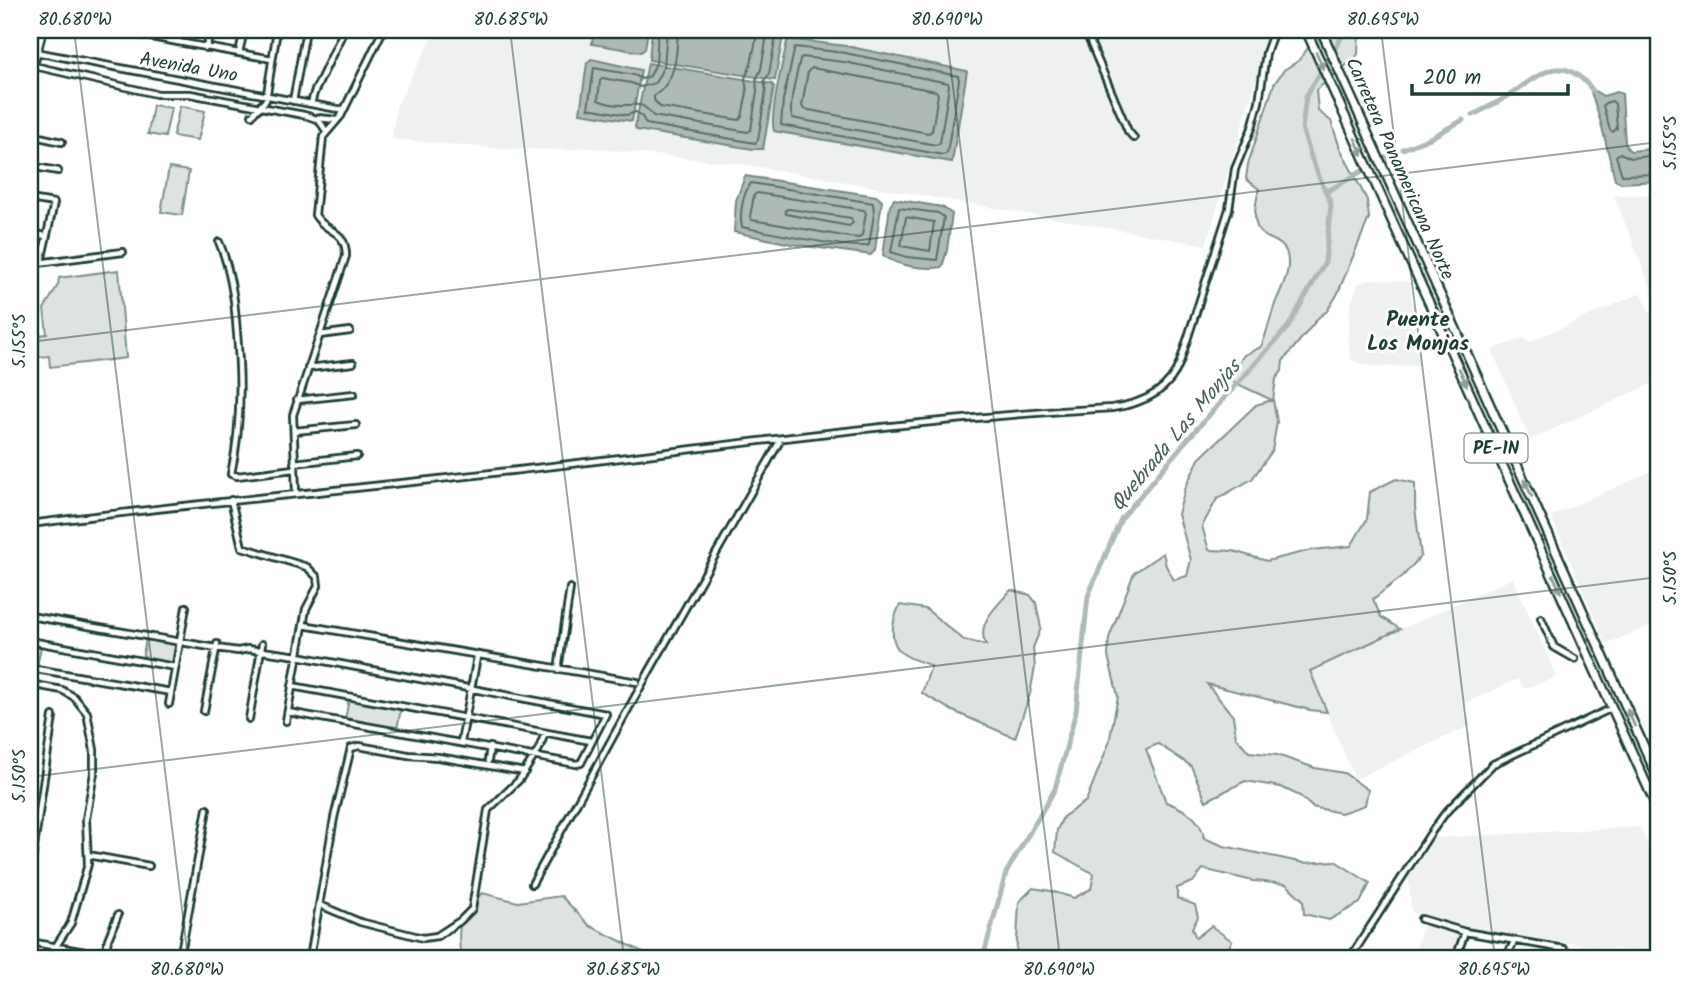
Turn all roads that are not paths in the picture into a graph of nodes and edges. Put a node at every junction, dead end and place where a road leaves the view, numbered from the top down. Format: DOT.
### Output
graph roads {
  1 [pos="34,30"];
  2 [pos="43,30"];
  3 [pos="112,30"];
  4 [pos="180,30"];
  5 [pos="211,30"];
  6 [pos="244,30"];
  7 [pos="277,30"];
  8 [pos="306,30"];
  9 [pos="345,30"];
  10 [pos="383,30"];
  11 [pos="1085,30"];
  12 [pos="1274,30"];
  13 [pos="1321,30"];
  14 [pos="145,33"];
  15 [pos="1308,33"];
  16 [pos="177,42"];
  17 [pos="206,48"];
  18 [pos="30,49"];
  19 [pos="37,53"];
  20 [pos="239,53"];
  21 [pos="272,59"];
  22 [pos="32,66"];
  23 [pos="265,94"];
  24 [pos="293,101"];
  25 [pos="311,104"];
  26 [pos="260,106"];
  27 [pos="344,110"];
  28 [pos="252,115"];
  29 [pos="317,118"];
  30 [pos="338,120"];
  31 [pos="326,132"];
  32 [pos="30,135"];
  33 [pos="1134,138"];
  34 [pos="62,142"];
  35 [pos="30,166"];
  36 [pos="58,171"];
  37 [pos="30,199"];
  38 [pos="1385,204"];
  39 [pos="1402,206"];
  40 [pos="30,233"];
  41 [pos="46,236"];
  42 [pos="219,242"];
  43 [pos="123,252"];
  44 [pos="41,262"];
  45 [pos="30,264"];
  46 [pos="350,331"];
  47 [pos="320,335"];
  48 [pos="353,363"];
  49 [pos="309,368"];
  50 [pos="354,394"];
  51 [pos="297,400"];
  52 [pos="356,425"];
  53 [pos="294,431"];
  54 [pos="782,439"];
  55 [pos="357,456"];
  56 [pos="294,466"];
  57 [pos="296,493"];
  58 [pos="231,500"];
  59 [pos="30,524"];
  60 [pos="570,589"];
  61 [pos="186,607"];
  62 [pos="30,616"];
  63 [pos="1541,618"];
  64 [pos="303,625"];
  65 [pos="30,641"];
  66 [pos="180,642"];
  67 [pos="262,644"];
  68 [pos="216,646"];
  69 [pos="261,651"];
  70 [pos="298,656"];
  71 [pos="477,657"];
  72 [pos="1575,659"];
  73 [pos="175,667"];
  74 [pos="30,668"];
  75 [pos="558,670"];
  76 [pos="637,682"];
  77 [pos="30,684"];
  78 [pos="292,686"];
  79 [pos="1617,686"];
  80 [pos="472,690"];
  81 [pos="171,692"];
  82 [pos="1605,692"];
  83 [pos="169,704"];
  84 [pos="1612,708"];
  85 [pos="204,711"];
  86 [pos="288,712"];
  87 [pos="53,716"];
  88 [pos="249,719"];
  89 [pos="466,720"];
  90 [pos="286,721"];
  91 [pos="545,733"];
  92 [pos="591,741"];
  93 [pos="461,742"];
  94 [pos="490,747"];
  95 [pos="534,756"];
  96 [pos="488,761"];
  97 [pos="525,772"];
  98 [pos="1659,780"];
  99 [pos="206,809"];
  100 [pos="1659,812"];
  101 [pos="88,855"];
  102 [pos="149,866"];
  103 [pos="30,875"];
  104 [pos="532,884"];
  105 [pos="320,905"];
  106 [pos="118,915"];
  107 [pos="1421,919"];
  108 [pos="1465,932"];
  109 [pos="30,942"];
  110 [pos="1514,942"];
  111 [pos="56,946"];
  112 [pos="105,956"];
  113 [pos="118,958"];
  114 [pos="180,958"];
  115 [pos="310,958"];
  116 [pos="1350,958"];
  117 [pos="1456,958"];
  118 [pos="1506,958"];
  119 [pos="1556,958"];
  1 -- 18 [label="street"];
  2 -- 19 [label="street"];
  3 -- 14 [label="street"];
  4 -- 16 [label="street"];
  5 -- 17 [label="street"];
  6 -- 20 [label="street"];
  7 -- 21 [label="street"];
  8 -- 24 [label="street"];
  9 -- 25 [label="street"];
  10 -- 27 [label="street"];
  11 -- 33 [label="street"];
  12 -- 54 [label="street"];
  13 -- 39 [label="highway, Carretera Panamericana Norte / PE-1N"];
  14 -- 16 [label="street"];
  15 -- 38 [label="highway, Carretera Panamericana Norte / PE-1N, one-way"];
  16 -- 17 [label="street"];
  17 -- 20 [label="street"];
  18 -- 19 [label="street, Avenida Uno"];
  19 -- 22 [label="street"];
  19 -- 23 [label="street, Avenida Uno"];
  20 -- 21 [label="street"];
  21 -- 23 [label="street"];
  22 -- 26 [label="street"];
  23 -- 24 [label="street, Avenida Uno"];
  23 -- 26 [label="street"];
  24 -- 25 [label="street, Avenida Uno"];
  25 -- 27 [label="street, Avenida Uno"];
  26 -- 28 [label="street"];
  26 -- 29 [label="street"];
  27 -- 30 [label="street"];
  29 -- 30 [label="street"];
  29 -- 31 [label="street"];
  30 -- 31 [label="street"];
  31 -- 47 [label="street"];
  32 -- 34 [label="street"];
  35 -- 36 [label="street"];
  37 -- 41 [label="street"];
  38 -- 39 [label="highway"];
  38 -- 82 [label="highway, Carretera Panamericana Norte / PE-1N, one-way"];
  79 -- 39 [label="highway, Carretera Panamericana Norte / PE-1N, one-way"];
  40 -- 41 [label="street"];
  41 -- 44 [label="street"];
  42 -- 56 [label="street"];
  43 -- 44 [label="street"];
  44 -- 45 [label="street"];
  46 -- 47 [label="street"];
  47 -- 49 [label="street"];
  48 -- 49 [label="street"];
  49 -- 51 [label="street"];
  50 -- 51 [label="street"];
  51 -- 53 [label="street"];
  52 -- 53 [label="street"];
  53 -- 56 [label="street"];
  54 -- 57 [label="street"];
  54 -- 104 [label="street"];
  55 -- 56 [label="street"];
  56 -- 57 [label="street"];
  57 -- 58 [label="street"];
  58 -- 59 [label="street"];
  58 -- 64 [label="street"];
  60 -- 75 [label="street"];
  61 -- 66 [label="street"];
  62 -- 66 [label="street"];
  63 -- 72 [label="street"];
  64 -- 70 [label="street"];
  64 -- 71 [label="street"];
  65 -- 73 [label="street"];
  66 -- 68 [label="street"];
  66 -- 73 [label="street"];
  67 -- 69 [label="street"];
  68 -- 69 [label="street"];
  68 -- 85 [label="street"];
  69 -- 70 [label="street"];
  69 -- 88 [label="street"];
  70 -- 78 [label="street"];
  70 -- 80 [label="street"];
  71 -- 75 [label="street"];
  71 -- 80 [label="street"];
  73 -- 81 [label="street"];
  74 -- 81 [label="street"];
  75 -- 76 [label="street"];
  77 -- 101 [label="street"];
  78 -- 86 [label="street"];
  78 -- 89 [label="street"];
  79 -- 82 [label="highway"];
  98 -- 79 [label="highway, Carretera Panamericana Norte / PE-1N, one-way"];
  80 -- 89 [label="street"];
  80 -- 92 [label="street"];
  81 -- 83 [label="street"];
  82 -- 84 [label="highway, Carretera Panamericana Norte / PE-1N"];
  84 -- 100 [label="highway, Carretera Panamericana Norte / PE-1N"];
  84 -- 116 [label="street"];
  86 -- 90 [label="street"];
  86 -- 93 [label="street"];
  87 -- 103 [label="street"];
  89 -- 91 [label="street"];
  89 -- 93 [label="street"];
  91 -- 92 [label="street"];
  91 -- 95 [label="street"];
  92 -- 95 [label="street"];
  93 -- 94 [label="street"];
  94 -- 95 [label="street"];
  94 -- 96 [label="street"];
  95 -- 97 [label="street"];
  97 -- 105 [label="street"];
  97 -- 105 [label="street"];
  99 -- 114 [label="street"];
  101 -- 102 [label="street"];
  101 -- 111 [label="street"];
  105 -- 115 [label="street"];
  106 -- 112 [label="street"];
  107 -- 108 [label="street"];
  108 -- 110 [label="street"];
  108 -- 117 [label="street"];
  109 -- 111 [label="street"];
  110 -- 118 [label="street"];
  110 -- 119 [label="street"];
  111 -- 112 [label="street"];
  112 -- 113 [label="street"];
}
